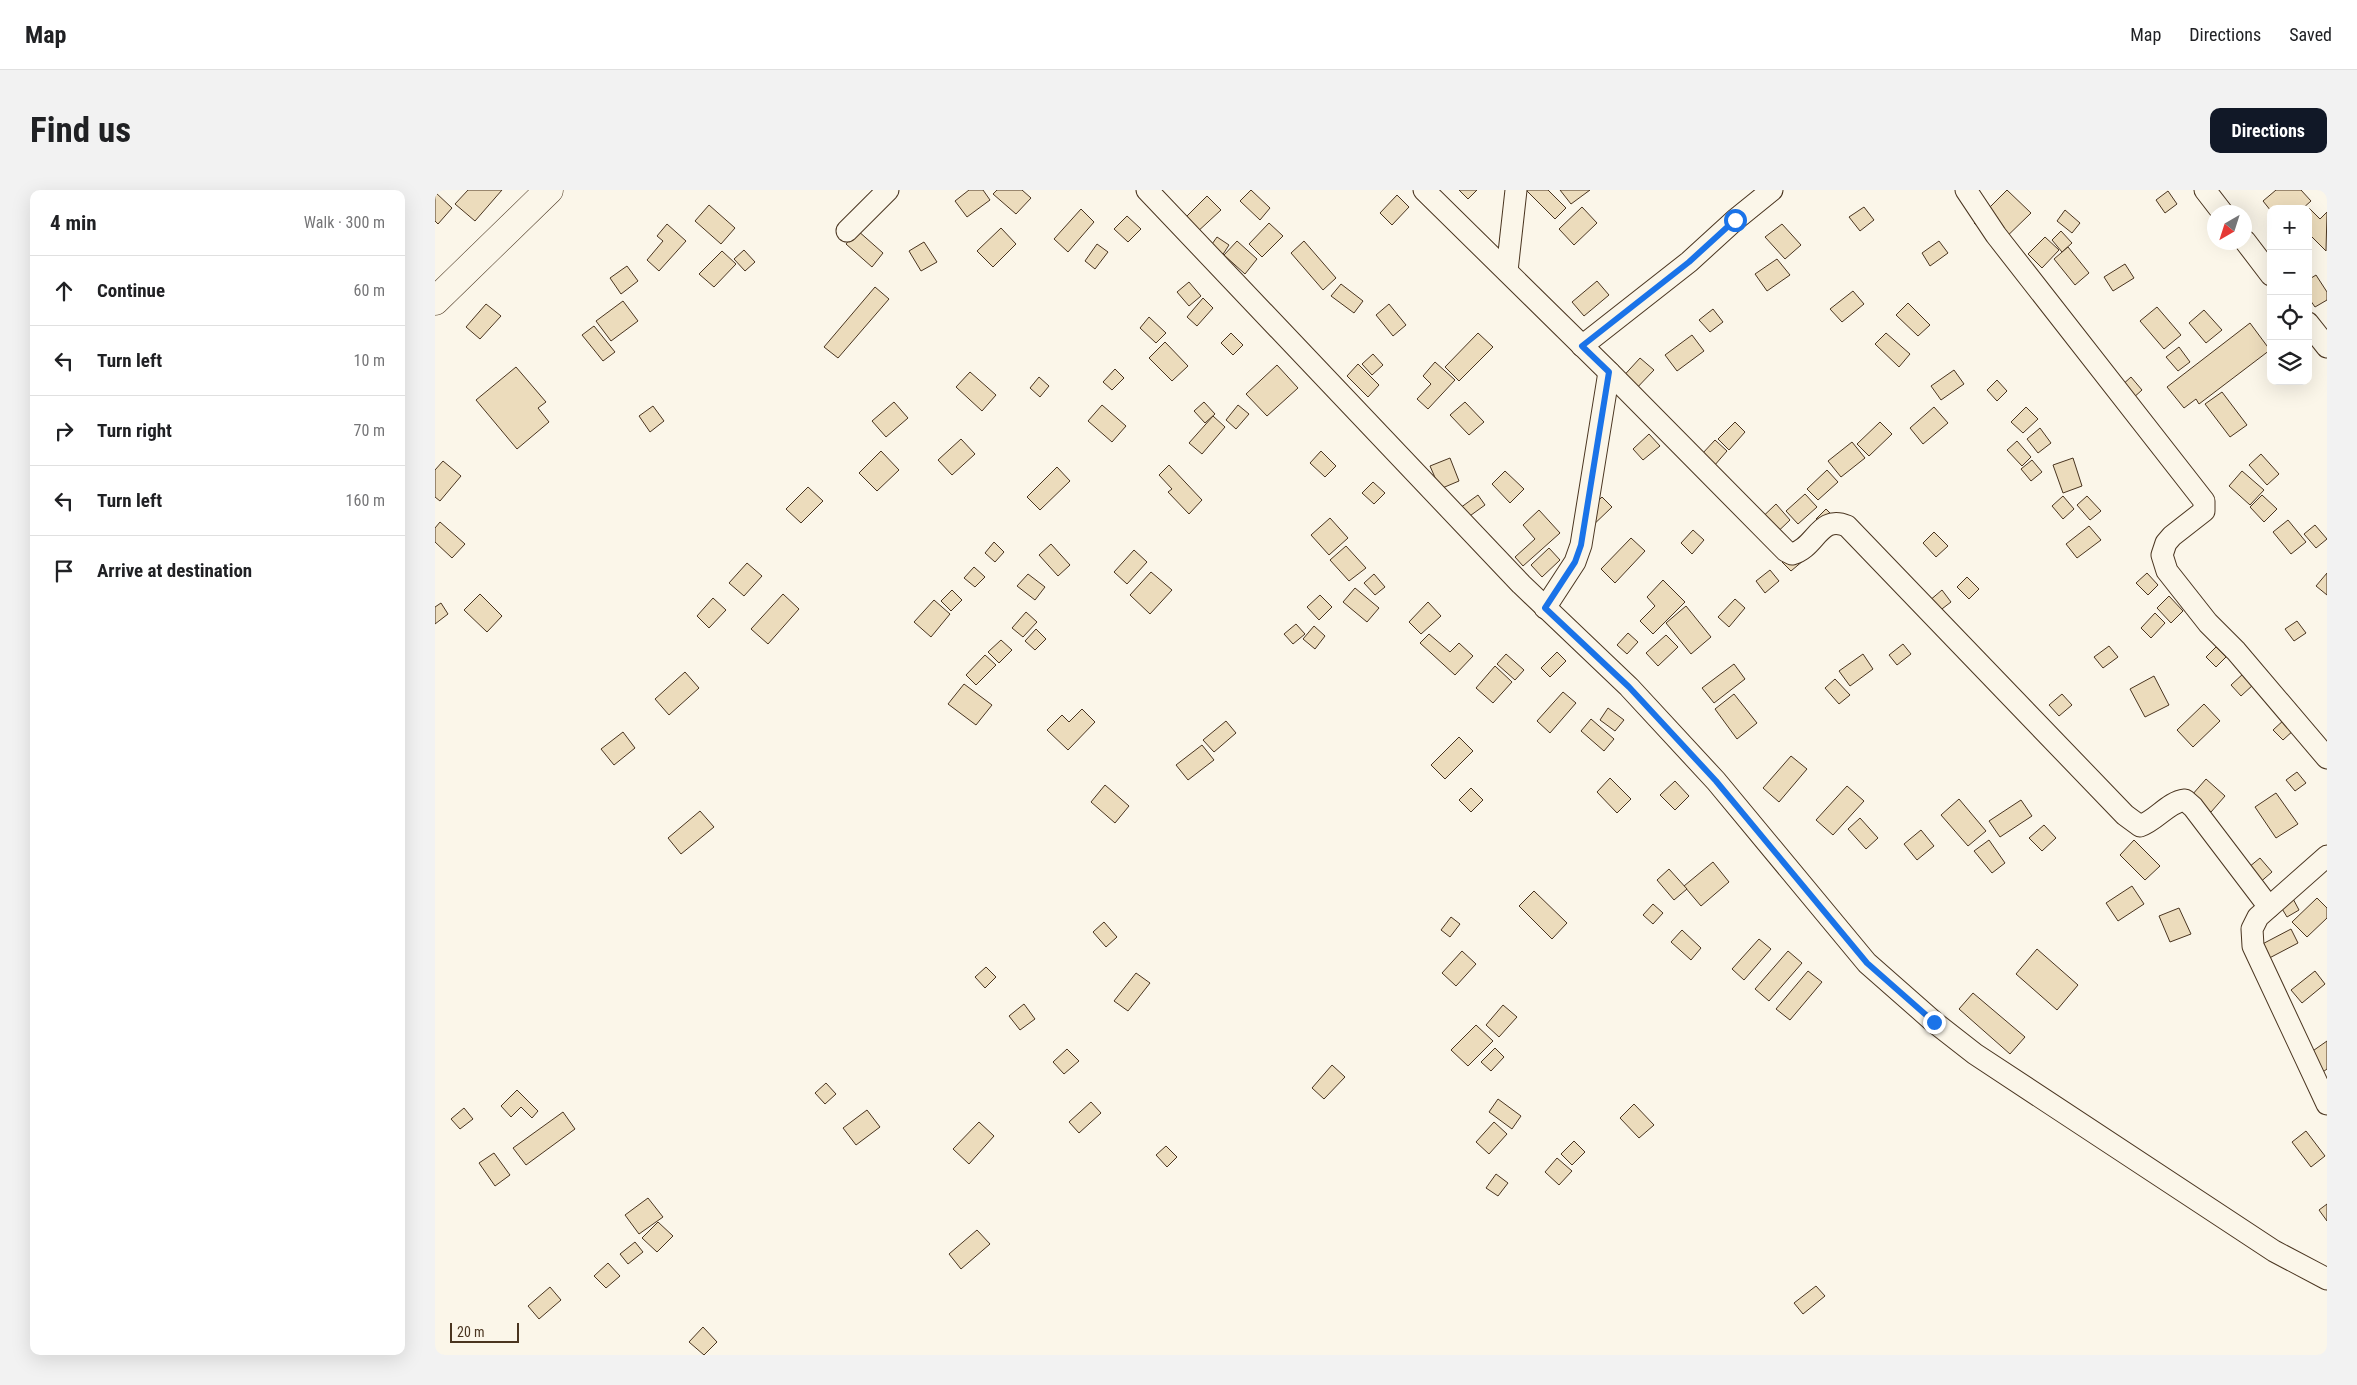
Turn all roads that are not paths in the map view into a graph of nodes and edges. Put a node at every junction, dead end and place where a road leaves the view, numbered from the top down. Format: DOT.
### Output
graph roads {
  1 [pos="549,190"];
  2 [pos="888,190"];
  3 [pos="1147,190"];
  4 [pos="1424,190"];
  5 [pos="1516,190"];
  6 [pos="1772,190"];
  7 [pos="1966,190"];
  8 [pos="2205,190"];
  9 [pos="2217,205"];
  10 [pos="847,230"];
  11 [pos="2252,250"];
  12 [pos="2267,270"];
  13 [pos="1507,271"];
  14 [pos="435,301"];
  15 [pos="2312,328"];
  16 [pos="1582,346"];
  17 [pos="2327,347"];
  18 [pos="1609,372"];
  19 [pos="1545,608"];
  20 [pos="2327,758"];
  21 [pos="2327,856"];
  22 [pos="2269,907"];
  23 [pos="2327,1104"];
  24 [pos="2327,1279"];
  1 -- 14 [label="highway"];
  2 -- 10 [label="street"];
  3 -- 19 [label="street"];
  4 -- 13 [label="street"];
  5 -- 13 [label="street"];
  6 -- 16 [label="street"];
  7 -- 20 [label="street"];
  8 -- 9 [label="street"];
  11 -- 12 [label="street"];
  13 -- 16 [label="street"];
  15 -- 17 [label="street"];
  16 -- 18 [label="street"];
  18 -- 19 [label="street"];
  18 -- 22 [label="street"];
  19 -- 24 [label="street"];
  21 -- 22 [label="street"];
  22 -- 23 [label="street"];
}
